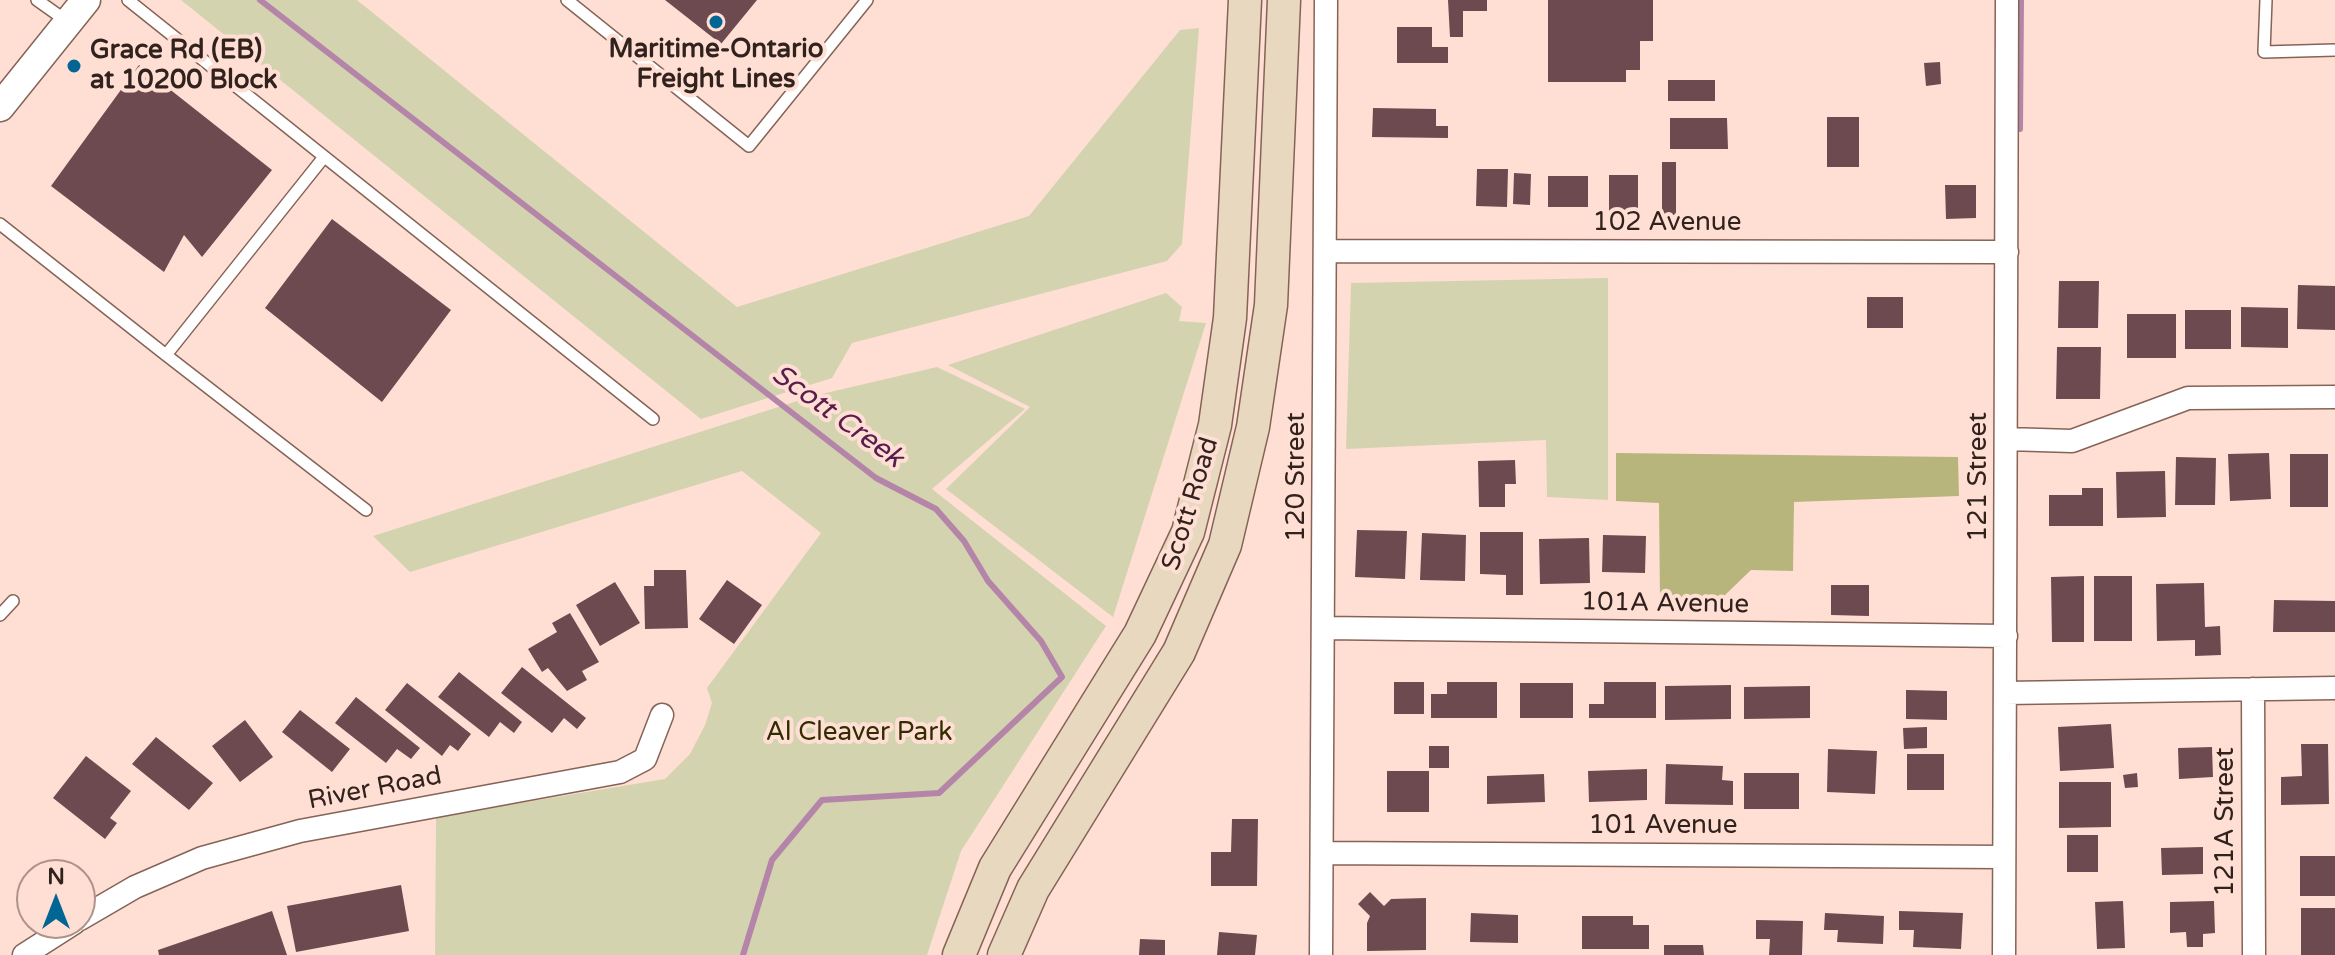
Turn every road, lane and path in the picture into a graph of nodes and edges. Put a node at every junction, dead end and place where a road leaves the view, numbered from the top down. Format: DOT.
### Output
graph roads {
  1 [pos="37,0"];
  2 [pos="86,0"];
  3 [pos="128,0"];
  4 [pos="567,0"];
  5 [pos="867,0"];
  6 [pos="1245,0"];
  7 [pos="1284,0"];
  8 [pos="1326,0"];
  9 [pos="2007,0"];
  10 [pos="2266,0"];
  11 [pos="69,22"];
  12 [pos="2335,50"];
  13 [pos="0,107"];
  14 [pos="324,157"];
  15 [pos="0,224"];
  16 [pos="1326,251"];
  17 [pos="2007,252"];
  18 [pos="166,355"];
  19 [pos="2335,397"];
  20 [pos="653,419"];
  21 [pos="2007,439"];
  22 [pos="366,510"];
  23 [pos="13,601"];
  24 [pos="0,615"];
  25 [pos="1324,628"];
  26 [pos="2006,636"];
  27 [pos="2335,688"];
  28 [pos="2253,689"];
  29 [pos="2006,693"];
  30 [pos="662,715"];
  31 [pos="1322,853"];
  32 [pos="2004,857"];
  33 [pos="96,910"];
  34 [pos="49,939"];
  35 [pos="24,955"];
  36 [pos="959,955"];
  37 [pos="1004,955"];
  38 [pos="1321,955"];
  39 [pos="2004,955"];
  40 [pos="2254,955"];
  1 -- 11 [label="lane"];
  2 -- 11 [label="street"];
  3 -- 14 [label="lane"];
  4 -- 5 [label="lane"];
  6 -- 36 [label="main road, Scott Road"];
  7 -- 37 [label="main road, Scott Road"];
  8 -- 16 [label="street, 120 Street"];
  9 -- 17 [label="street, 121 Street"];
  10 -- 12 [label="lane"];
  11 -- 13 [label="street"];
  14 -- 18 [label="lane"];
  14 -- 20 [label="lane"];
  15 -- 18 [label="lane"];
  16 -- 17 [label="street, 102 Avenue"];
  16 -- 25 [label="street, 120 Street"];
  17 -- 21 [label="street, 121 Street"];
  18 -- 22 [label="lane"];
  19 -- 21 [label="street"];
  21 -- 26 [label="street, 121 Street"];
  23 -- 24 [label="lane"];
  25 -- 26 [label="street, 101A Avenue"];
  25 -- 31 [label="street, 120 Street"];
  26 -- 29 [label="street, 121 Street"];
  27 -- 28 [label="street"];
  28 -- 29 [label="street"];
  28 -- 40 [label="street, 121A Street"];
  29 -- 32 [label="street, 121 Street"];
  30 -- 33 [label="street, River Road"];
  31 -- 32 [label="street, 101 Avenue"];
  31 -- 38 [label="street, 120 Street"];
  32 -- 39 [label="street, 121 Street"];
  34 -- 35 [label="street"];
}
